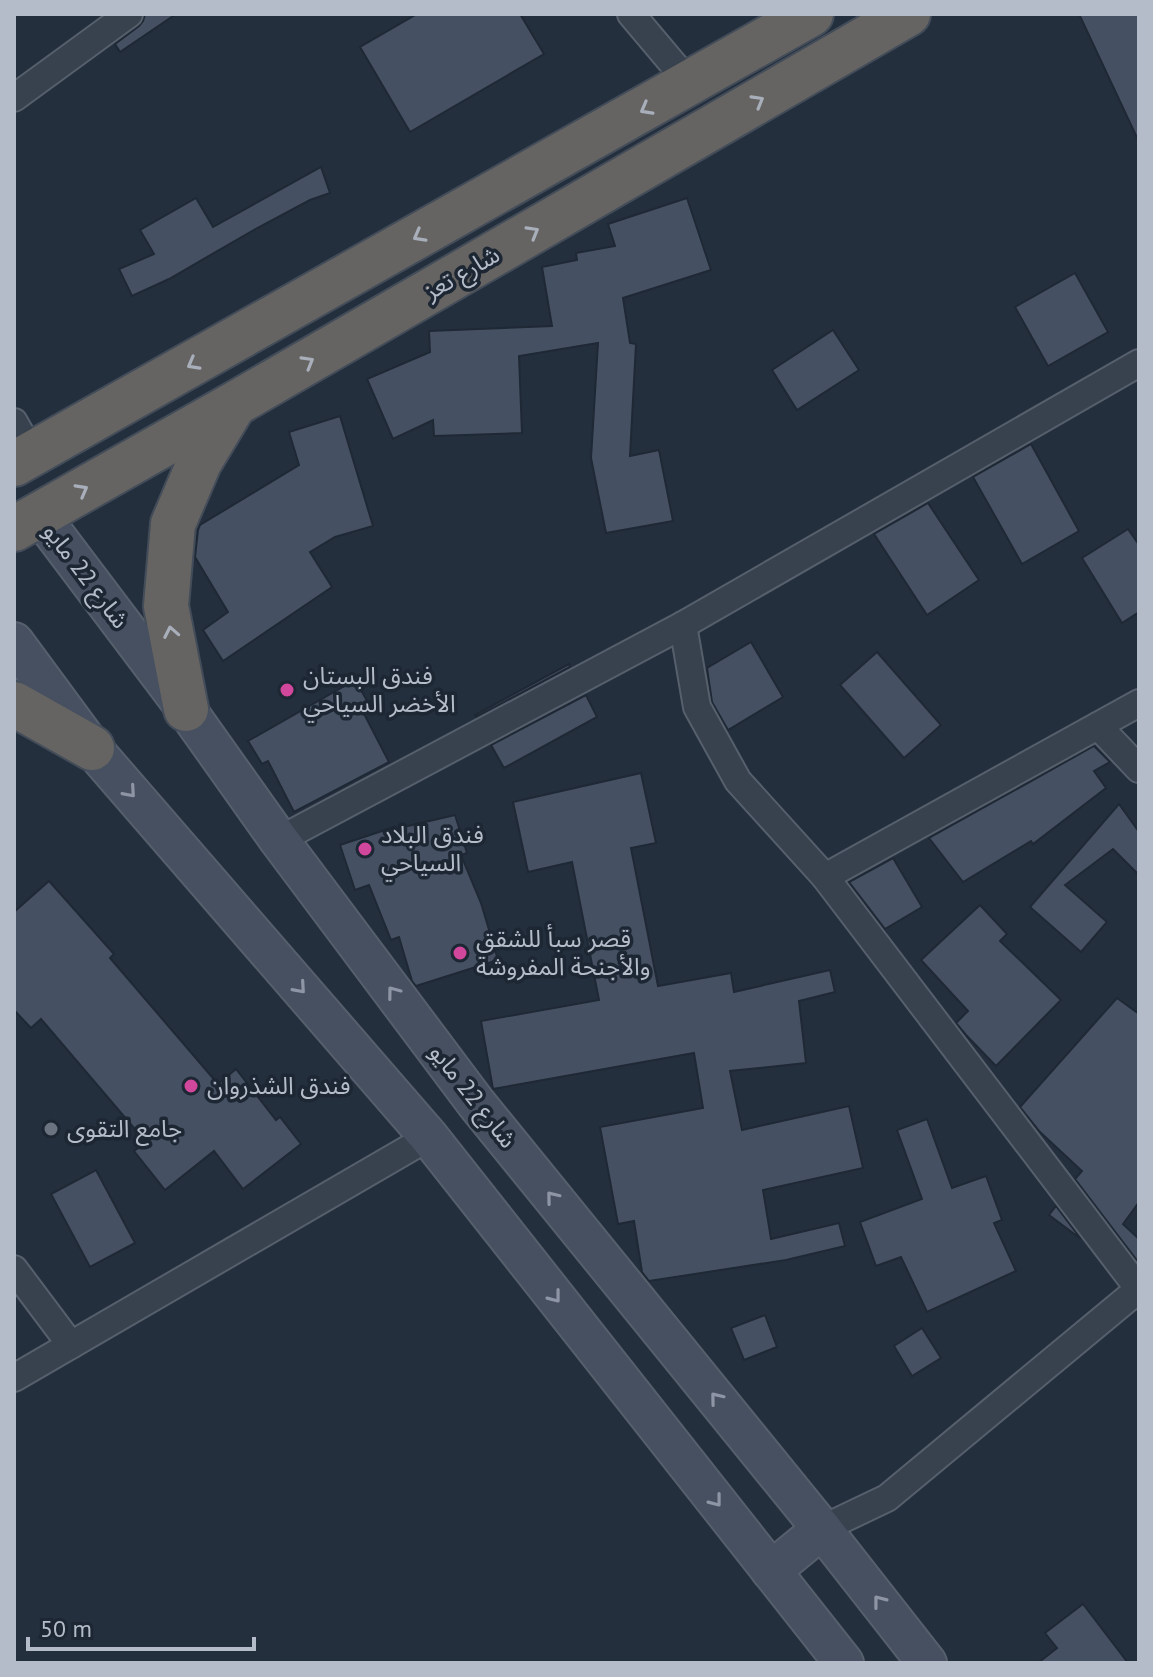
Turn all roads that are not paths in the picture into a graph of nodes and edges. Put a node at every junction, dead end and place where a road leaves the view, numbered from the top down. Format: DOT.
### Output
graph roads {
  1 [pos="129,14"];
  2 [pos="631,14"];
  3 [pos="811,14"];
  4 [pos="908,14"];
  5 [pos="690,84"];
  6 [pos="14,98"];
  7 [pos="1139,363"];
  8 [pos="233,405"];
  9 [pos="20,447"];
  10 [pos="26,521"];
  11 [pos="683,625"];
  12 [pos="14,642"];
  13 [pos="1139,703"];
  14 [pos="14,704"];
  15 [pos="186,709"];
  16 [pos="1098,726"];
  17 [pos="92,748"];
  18 [pos="1139,769"];
  19 [pos="279,840"];
  20 [pos="825,877"];
  21 [pos="476,1103"];
  22 [pos="429,1137"];
  23 [pos="14,1269"];
  24 [pos="1139,1289"];
  25 [pos="71,1345"];
  26 [pos="14,1378"];
  27 [pos="822,1529"];
  28 [pos="771,1571"];
  29 [pos="844,1663"];
  30 [pos="927,1663"];
  1 -- 6 [label="street"];
  2 -- 5 [label="street"];
  3 -- 5 [label="highway"];
  8 -- 4 [label="highway, شارع تعز, one-way"];
  5 -- 9 [label="highway, one-way"];
  7 -- 11 [label="street"];
  10 -- 8 [label="highway, شارع تعز, one-way"];
  15 -- 8 [label="highway, one-way"];
  10 -- 15 [label="main road, شارع 22 مايو"];
  11 -- 19 [label="street"];
  11 -- 20 [label="street"];
  12 -- 17 [label="main road"];
  13 -- 16 [label="street"];
  14 -- 17 [label="highway"];
  15 -- 19 [label="main road, شارع 22 مايو"];
  16 -- 18 [label="street"];
  16 -- 20 [label="street"];
  17 -- 22 [label="main road, one-way"];
  21 -- 19 [label="main road, شارع 22 مايو, one-way"];
  20 -- 24 [label="street"];
  21 -- 22 [label="main road"];
  27 -- 21 [label="main road, شارع 22 مايو, one-way"];
  22 -- 25 [label="street"];
  22 -- 28 [label="main road, one-way"];
  23 -- 25 [label="street"];
  24 -- 27 [label="street"];
  25 -- 26 [label="street"];
  27 -- 28 [label="main road"];
  30 -- 27 [label="main road, شارع 22 مايو, one-way"];
  28 -- 29 [label="main road"];
}
